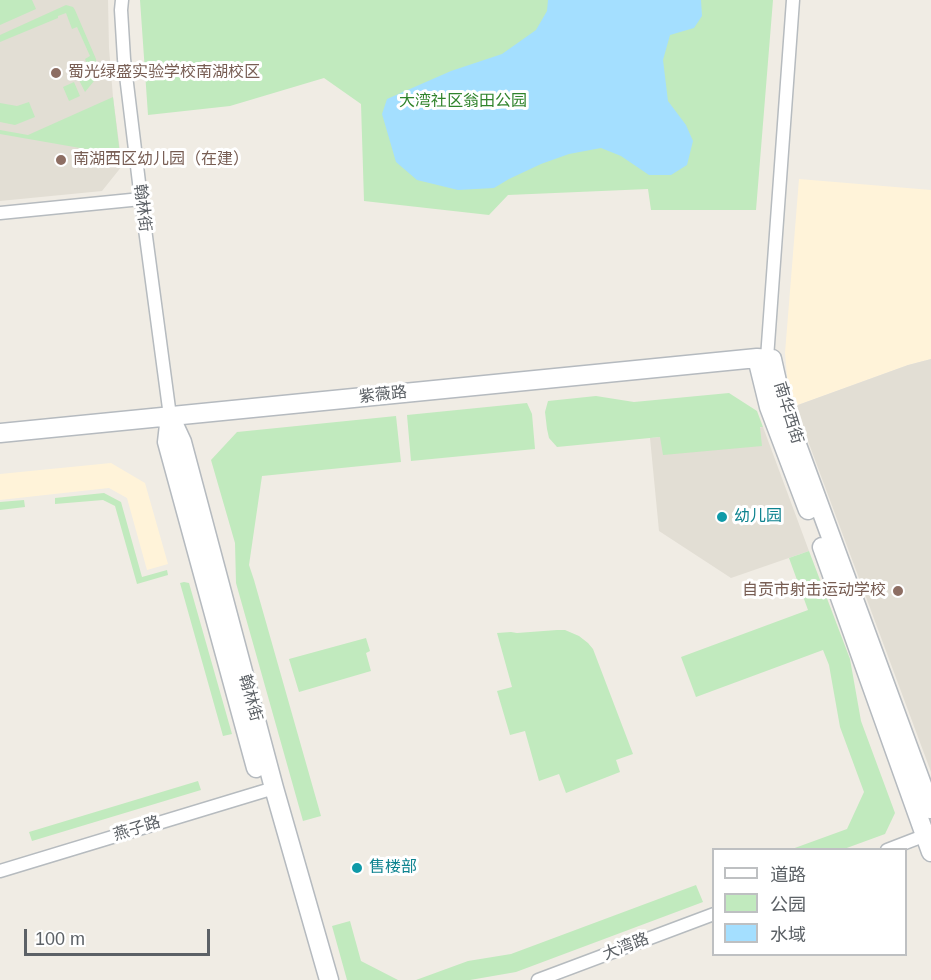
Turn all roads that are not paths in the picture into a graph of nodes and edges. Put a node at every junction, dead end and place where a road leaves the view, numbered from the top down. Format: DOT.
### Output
graph roads {
  1 [pos="122,0"];
  2 [pos="793,0"];
  3 [pos="141,199"];
  4 [pos="0,213"];
  5 [pos="762,358"];
  6 [pos="170,416"];
  7 [pos="0,433"];
  8 [pos="268,790"];
  9 [pos="931,809"];
  10 [pos="929,840"];
  11 [pos="892,848"];
  12 [pos="0,871"];
  13 [pos="712,915"];
  14 [pos="319,980"];
  15 [pos="329,980"];
  16 [pos="538,980"];
  1 -- 3 [label="street, 翰林街"];
  2 -- 5 [label="street, 南华西街"];
  3 -- 4 [label="street"];
  3 -- 6 [label="street, 翰林街"];
  5 -- 6 [label="main road, 紫薇路"];
  5 -- 9 [label="main road, 南华西街"];
  5 -- 10 [label="main road, 南华西街"];
  6 -- 7 [label="main road, 紫薇路"];
  6 -- 8 [label="main road, 翰林街"];
  8 -- 12 [label="street, 燕子路"];
  8 -- 14 [label="main road, 翰林街"];
  8 -- 15 [label="main road, 翰林街"];
  10 -- 11 [label="street"];
  13 -- 16 [label="street, 大湾路"];
}
